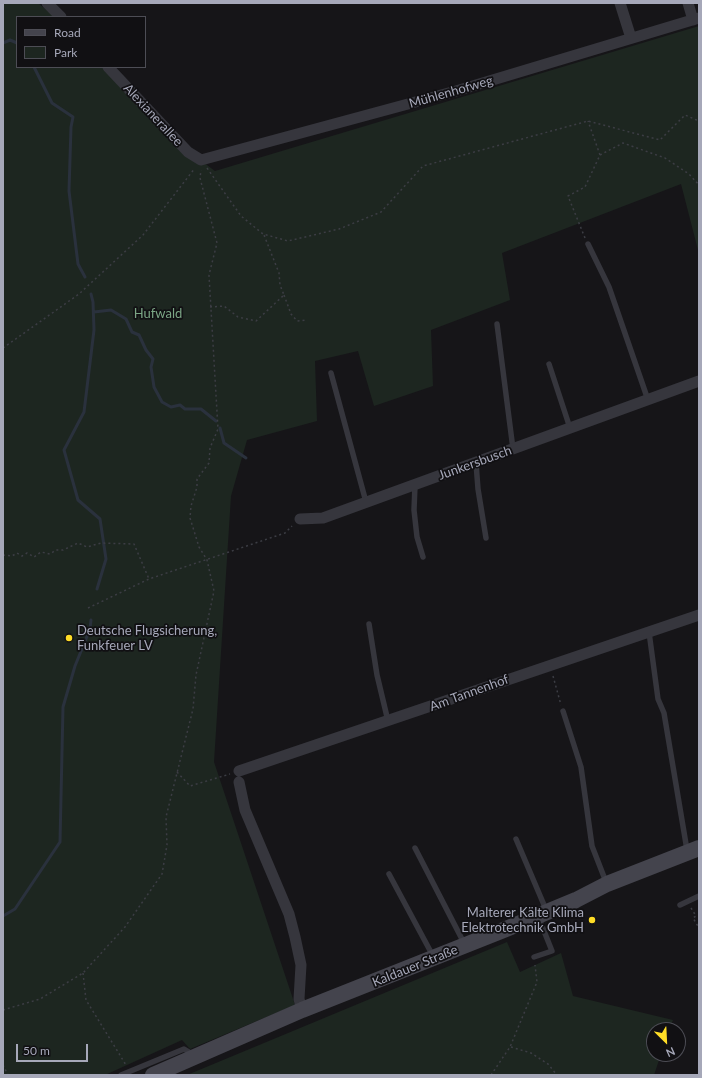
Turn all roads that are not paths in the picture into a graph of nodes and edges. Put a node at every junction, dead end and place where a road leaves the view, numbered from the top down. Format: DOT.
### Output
graph roads {
  1 [pos="47,3"];
  2 [pos="620,3"];
  3 [pos="688,3"];
  4 [pos="60,16"];
  5 [pos="696,19"];
  6 [pos="631,38"];
  7 [pos="109,68"];
  8 [pos="201,160"];
  9 [pos="588,244"];
  10 [pos="497,324"];
  11 [pos="549,364"];
  12 [pos="330,373"];
  13 [pos="699,381"];
  14 [pos="648,400"];
  15 [pos="570,429"];
  16 [pos="513,449"];
  17 [pos="476,463"];
  18 [pos="415,485"];
  19 [pos="366,502"];
  20 [pos="300,519"];
  21 [pos="486,538"];
  22 [pos="423,557"];
  23 [pos="699,615"];
  24 [pos="369,624"];
  25 [pos="649,632"];
  26 [pos="563,710"];
  27 [pos="388,722"];
  28 [pos="516,839"];
  29 [pos="415,848"];
  30 [pos="693,850"];
  31 [pos="388,874"];
  32 [pos="607,884"];
  33 [pos="699,896"];
  34 [pos="680,905"];
  35 [pos="542,914"];
  36 [pos="465,946"];
  37 [pos="534,957"];
  38 [pos="434,958"];
  39 [pos="302,1010"];
  40 [pos="196,1056"];
  41 [pos="121,1075"];
  42 [pos="153,1075"];
  1 -- 4 [label="street"];
  2 -- 6 [label="street"];
  3 -- 5 [label="street"];
  5 -- 6 [label="street, Mühlenhofweg"];
  6 -- 8 [label="street, Mühlenhofweg"];
  7 -- 8 [label="street, Alexianerallee"];
  9 -- 14 [label="lane"];
  10 -- 16 [label="lane"];
  11 -- 15 [label="lane"];
  12 -- 19 [label="lane"];
  13 -- 14 [label="street, Junkersbusch"];
  14 -- 15 [label="street, Junkersbusch"];
  15 -- 16 [label="street, Junkersbusch"];
  16 -- 17 [label="street, Junkersbusch"];
  17 -- 18 [label="street, Junkersbusch"];
  17 -- 21 [label="lane"];
  18 -- 19 [label="street, Junkersbusch"];
  18 -- 22 [label="lane"];
  19 -- 20 [label="street, Junkersbusch"];
  23 -- 25 [label="street, Am Tannenhof"];
  24 -- 27 [label="lane"];
  25 -- 27 [label="street, Am Tannenhof"];
  25 -- 30 [label="lane"];
  26 -- 32 [label="lane"];
  27 -- 39 [label="street, Am Tannenhof"];
  28 -- 35 [label="lane"];
  29 -- 36 [label="lane"];
  30 -- 32 [label="street, Kaldauer Straße"];
  31 -- 38 [label="lane"];
  32 -- 35 [label="street, Kaldauer Straße"];
  33 -- 34 [label="lane"];
  35 -- 36 [label="street, Kaldauer Straße"];
  35 -- 37 [label="lane"];
  36 -- 38 [label="street, Kaldauer Straße"];
  38 -- 39 [label="street, Kaldauer Straße"];
  39 -- 40 [label="street, Kaldauer Straße"];
  40 -- 41 [label="lane"];
  40 -- 42 [label="street, Kaldauer Straße"];
}
